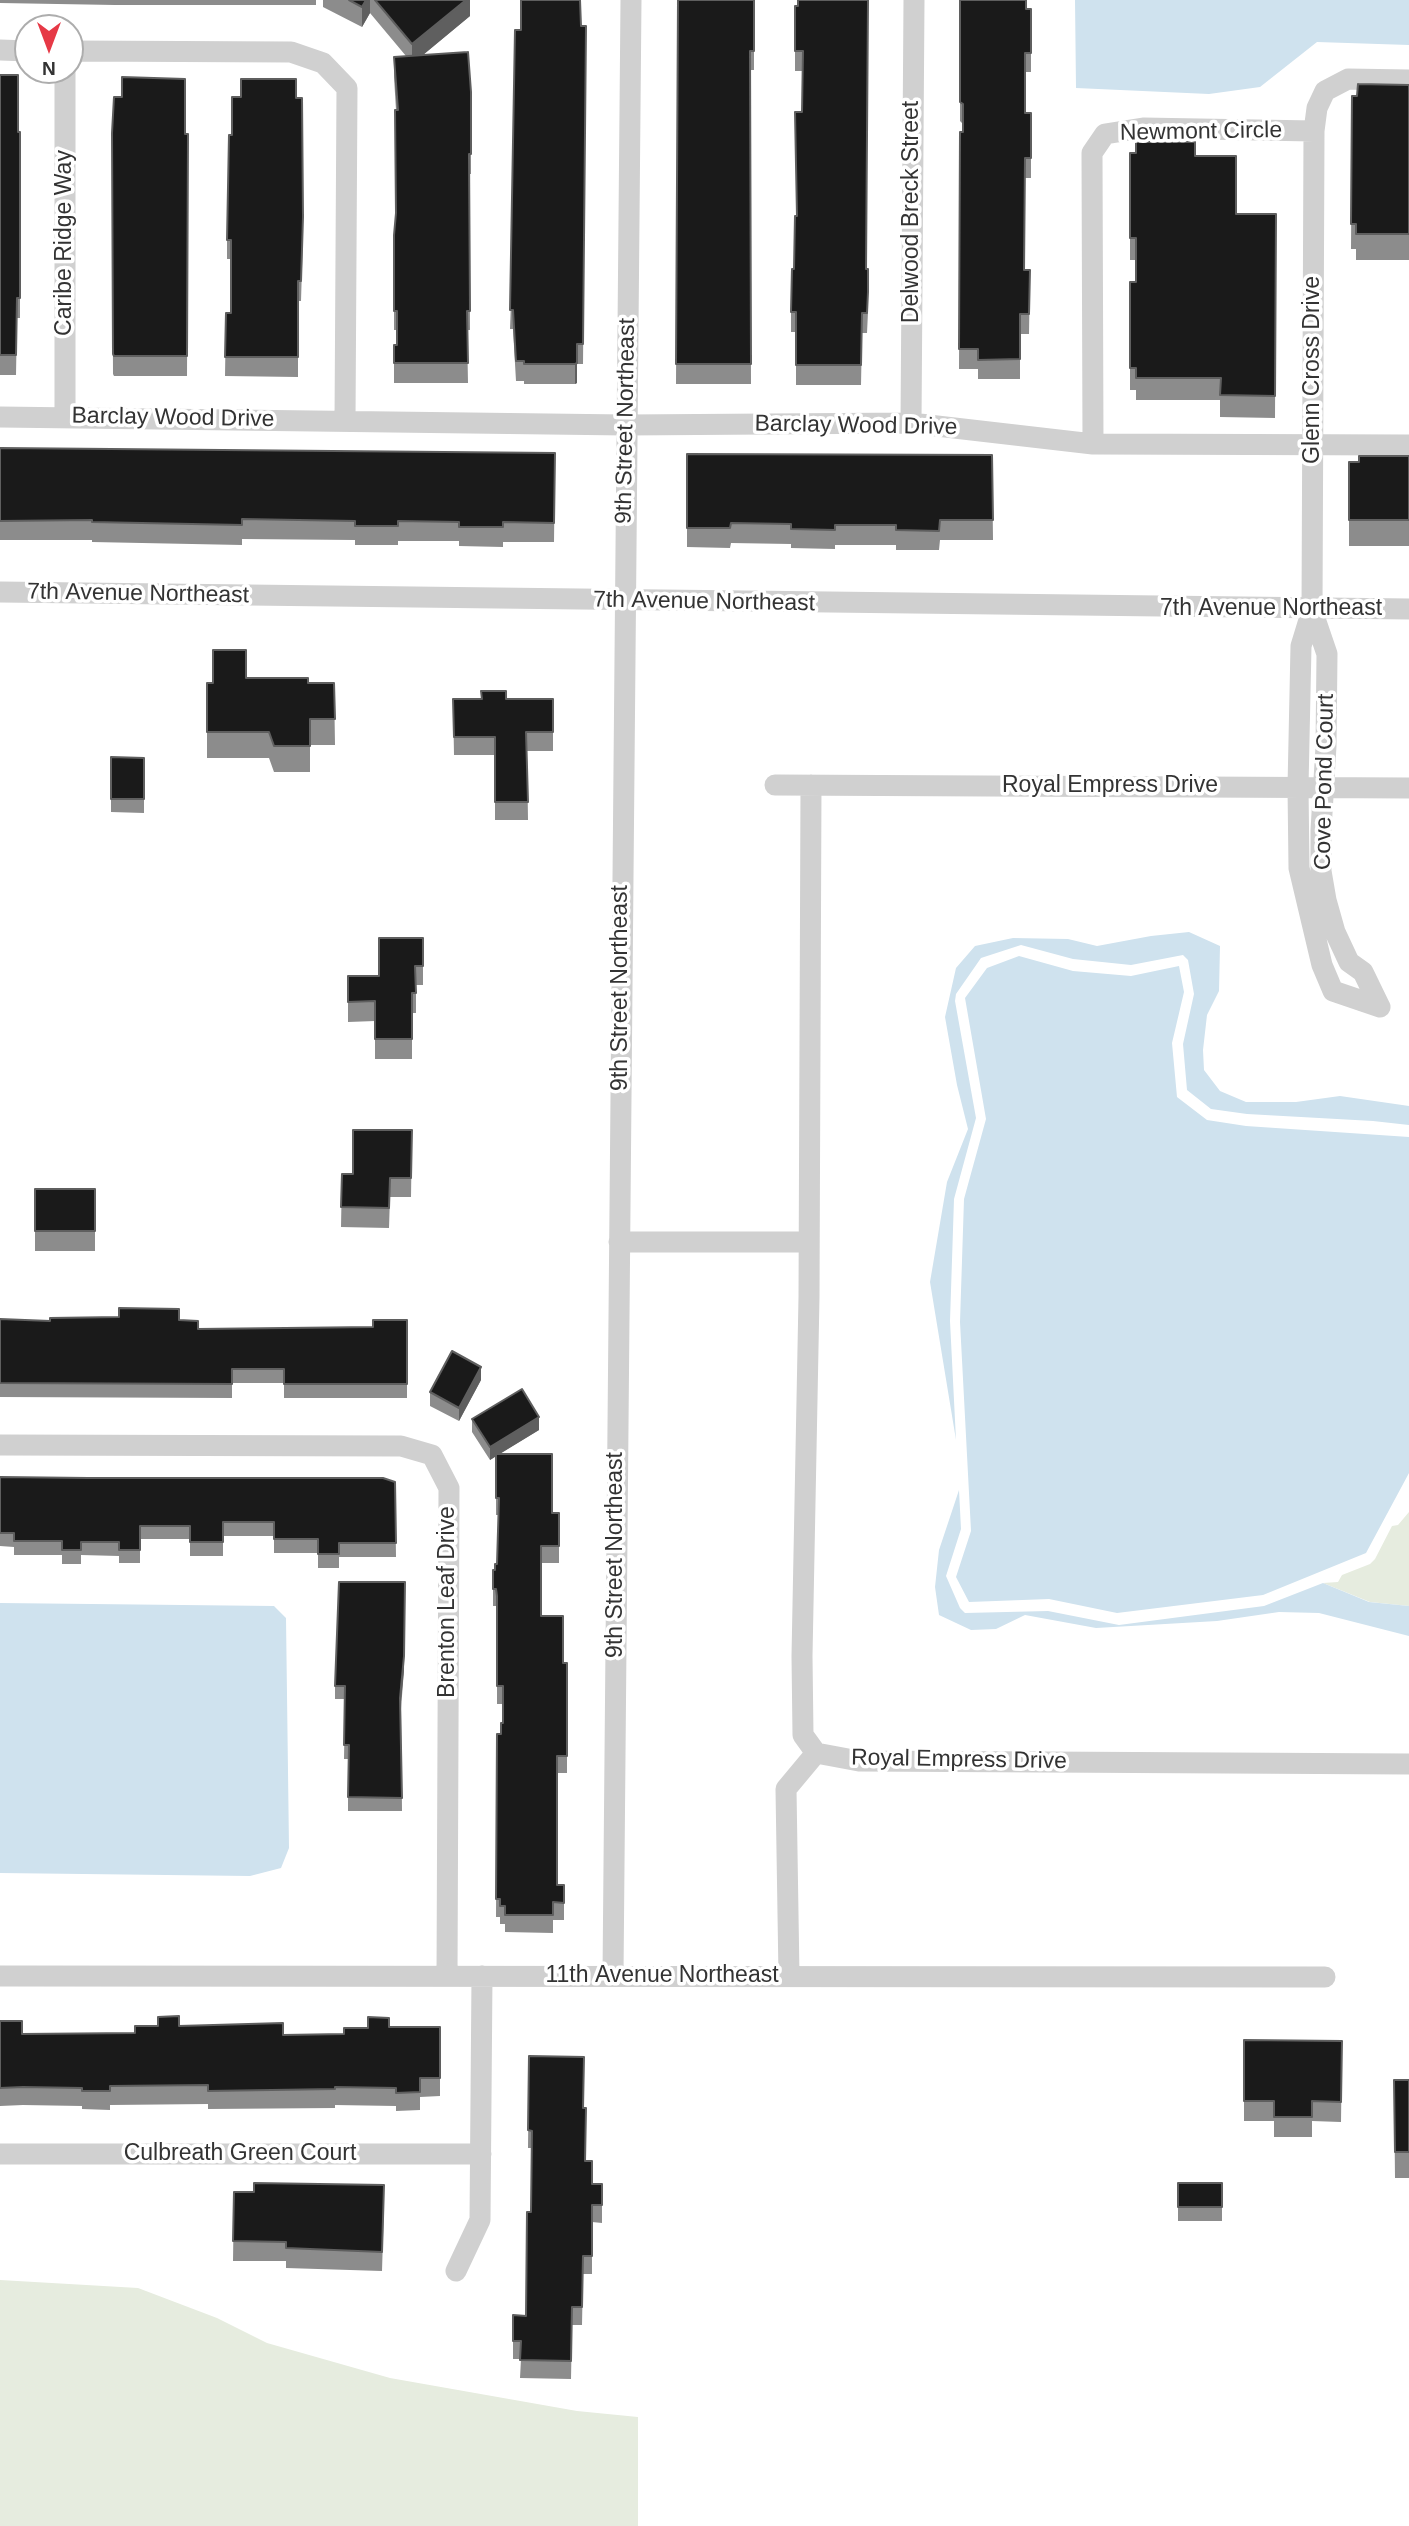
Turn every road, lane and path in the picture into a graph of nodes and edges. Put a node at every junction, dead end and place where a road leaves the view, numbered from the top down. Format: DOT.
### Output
graph roads {
  1 [pos="631,0"];
  2 [pos="914,0"];
  3 [pos="84,51"];
  4 [pos="1409,80"];
  5 [pos="65,84"];
  6 [pos="1314,131"];
  7 [pos="0,417"];
  8 [pos="65,417"];
  9 [pos="345,421"];
  10 [pos="911,423"];
  11 [pos="626,425"];
  12 [pos="1093,444"];
  13 [pos="1313,445"];
  14 [pos="1409,445"];
  15 [pos="0,592"];
  16 [pos="625,601"];
  17 [pos="1312,610"];
  18 [pos="1409,610"];
  19 [pos="775,785"];
  20 [pos="811,785"];
  21 [pos="1298,787"];
  22 [pos="1325,787"];
  23 [pos="1409,788"];
  24 [pos="619,1241"];
  25 [pos="809,1242"];
  26 [pos="0,1445"];
  27 [pos="816,1753"];
  28 [pos="1409,1764"];
  29 [pos="613,1975"];
  30 [pos="0,1976"];
  31 [pos="447,1976"];
  32 [pos="482,1976"];
  33 [pos="789,1976"];
  34 [pos="1325,1977"];
  35 [pos="0,2154"];
  36 [pos="481,2154"];
  37 [pos="456,2271"];
  1 -- 11 [label="street, 9th Street Northeast"];
  2 -- 10 [label="street, Delwood Breck Street"];
  3 -- 9 [label="street"];
  4 -- 6 [label="street, Newmont Circle"];
  5 -- 8 [label="street, Caribe Ridge Way"];
  6 -- 12 [label="street, Newmont Circle"];
  6 -- 13 [label="street, Glenn Cross Drive"];
  7 -- 8 [label="street, Barclay Wood Drive"];
  8 -- 9 [label="street, Barclay Wood Drive"];
  9 -- 11 [label="street, Barclay Wood Drive"];
  10 -- 11 [label="street, Barclay Wood Drive"];
  10 -- 12 [label="street, Barclay Wood Drive"];
  11 -- 16 [label="street, 9th Street Northeast"];
  12 -- 13 [label="street, Barclay Wood Drive"];
  13 -- 14 [label="street, Barclay Wood Drive"];
  13 -- 17 [label="street, Glenn Cross Drive"];
  15 -- 16 [label="street, 7th Avenue Northeast"];
  16 -- 17 [label="street, 7th Avenue Northeast"];
  16 -- 24 [label="street, 9th Street Northeast"];
  17 -- 18 [label="street, 7th Avenue Northeast"];
  17 -- 21 [label="street, Cove Pond Court"];
  17 -- 22 [label="street, Cove Pond Court"];
  19 -- 20 [label="street, Royal Empress Drive"];
  20 -- 21 [label="street, Royal Empress Drive"];
  20 -- 25 [label="street"];
  21 -- 22 [label="street, Royal Empress Drive"];
  21 -- 22 [label="street, Cove Pond Court"];
  22 -- 23 [label="street, Royal Empress Drive"];
  24 -- 25 [label="street"];
  24 -- 29 [label="street, 9th Street Northeast"];
  25 -- 27 [label="street"];
  26 -- 31 [label="street, Brenton Leaf Drive"];
  27 -- 28 [label="street, Royal Empress Drive"];
  27 -- 33 [label="street"];
  29 -- 32 [label="street, 11th Avenue Northeast"];
  29 -- 33 [label="street, 11th Avenue Northeast"];
  30 -- 31 [label="street, 11th Avenue Northeast"];
  31 -- 32 [label="street, 11th Avenue Northeast"];
  32 -- 36 [label="street"];
  33 -- 34 [label="street, 11th Avenue Northeast"];
  35 -- 36 [label="street, Culbreath Green Court"];
  36 -- 37 [label="street"];
}
